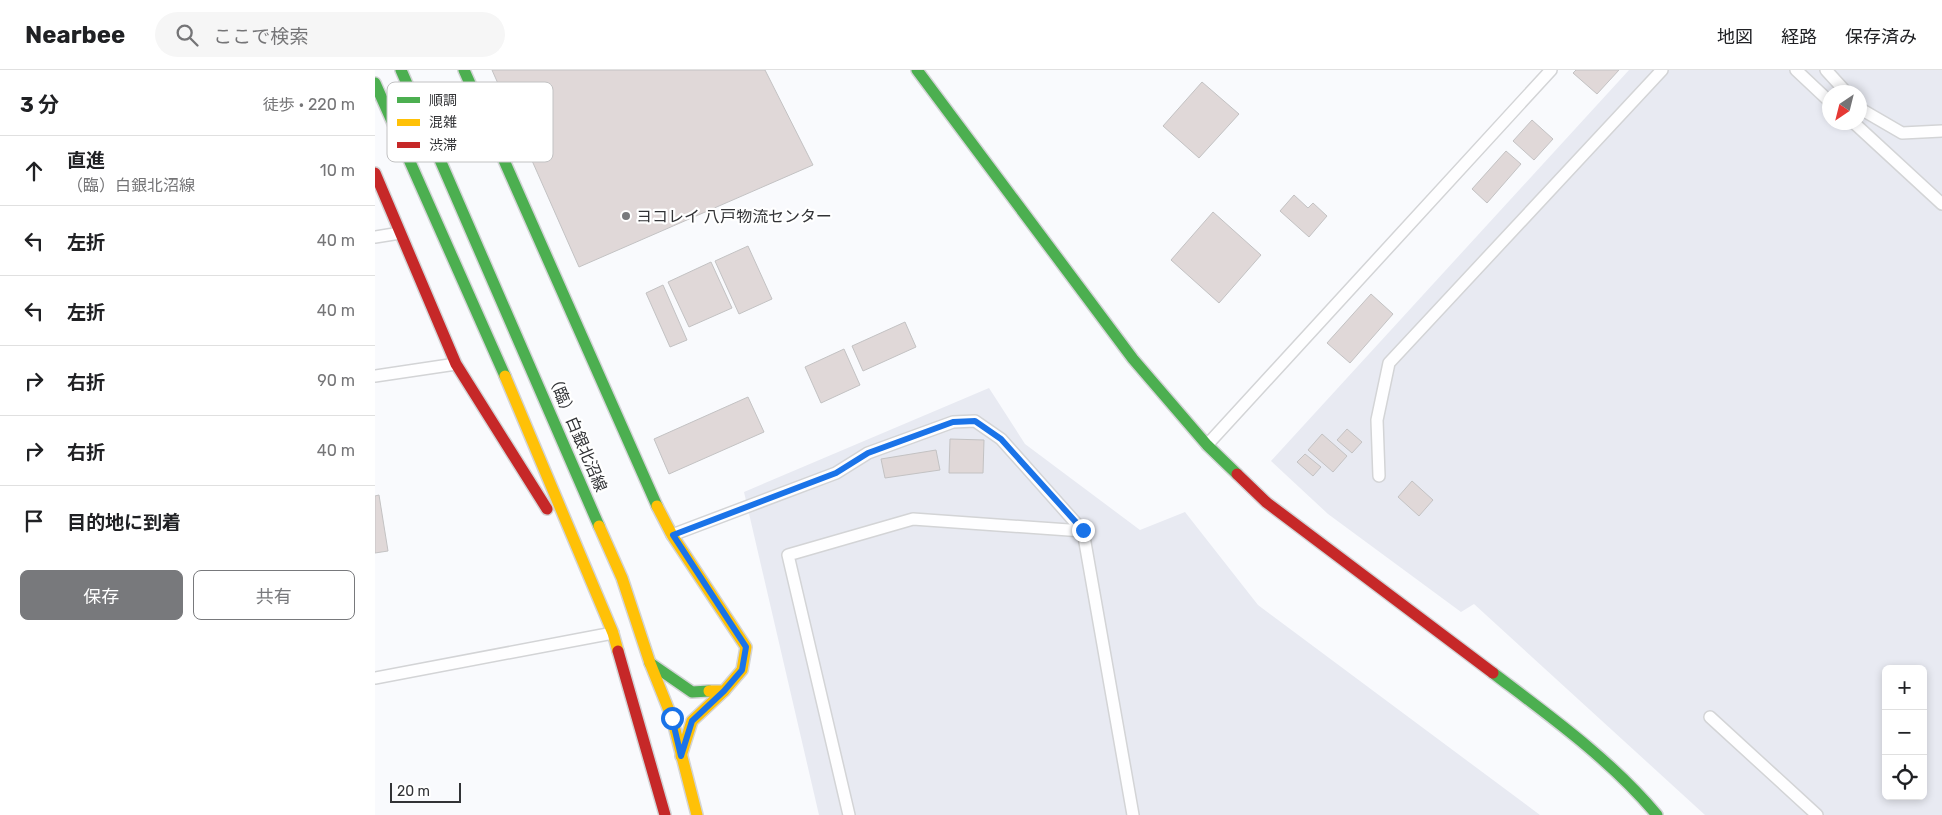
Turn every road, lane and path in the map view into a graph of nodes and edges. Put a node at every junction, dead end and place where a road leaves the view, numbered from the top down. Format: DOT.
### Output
graph roads {
  1 [pos="401,70"];
  2 [pos="464,70"];
  3 [pos="917,70"];
  4 [pos="1551,70"];
  5 [pos="1662,70"];
  6 [pos="1795,70"];
  7 [pos="1826,70"];
  8 [pos="375,82"];
  9 [pos="406,82"];
  10 [pos="469,82"];
  11 [pos="1840,85"];
  12 [pos="1822,95"];
  13 [pos="387,109"];
  14 [pos="1867,113"];
  15 [pos="1862,130"];
  16 [pos="1942,131"];
  17 [pos="410,162"];
  18 [pos="442,162"];
  19 [pos="505,162"];
  20 [pos="375,173"];
  21 [pos="1942,204"];
  22 [pos="401,233"];
  23 [pos="375,237"];
  24 [pos="456,364"];
  25 [pos="375,376"];
  26 [pos="1207,445"];
  27 [pos="1379,476"];
  28 [pos="1083,530"];
  29 [pos="673,535"];
  30 [pos="593,583"];
  31 [pos="613,633"];
  32 [pos="650,663"];
  33 [pos="375,678"];
  34 [pos="724,691"];
  35 [pos="1710,717"];
  36 [pos="681,756"];
  37 [pos="665,815"];
  38 [pos="697,815"];
  39 [pos="849,815"];
  40 [pos="1133,815"];
  41 [pos="1657,815"];
  42 [pos="1817,815"];
  1 -- 9 [label="street, （臨）白銀北沼線"];
  2 -- 10 [label="street"];
  3 -- 26 [label="street"];
  4 -- 26 [label="lane"];
  5 -- 27 [label="lane"];
  6 -- 12 [label="lane"];
  7 -- 11 [label="lane"];
  8 -- 13 [label="street"];
  14 -- 16 [label="lane"];
  15 -- 21 [label="lane"];
  17 -- 30 [label="street"];
  18 -- 32 [label="street, （臨）白銀北沼線"];
  19 -- 29 [label="street"];
  20 -- 22 [label="street"];
  22 -- 23 [label="lane"];
  22 -- 24 [label="street"];
  24 -- 25 [label="lane"];
  24 -- 30 [label="street"];
  26 -- 41 [label="street"];
  28 -- 29 [label="lane"];
  28 -- 39 [label="lane"];
  28 -- 40 [label="lane"];
  29 -- 34 [label="street"];
  30 -- 31 [label="street"];
  31 -- 33 [label="lane"];
  31 -- 37 [label="street"];
  32 -- 34 [label="street"];
  32 -- 36 [label="street, （臨）白銀北沼線"];
  34 -- 36 [label="street"];
  35 -- 42 [label="lane"];
  36 -- 38 [label="street, （臨）白銀北沼線"];
}
